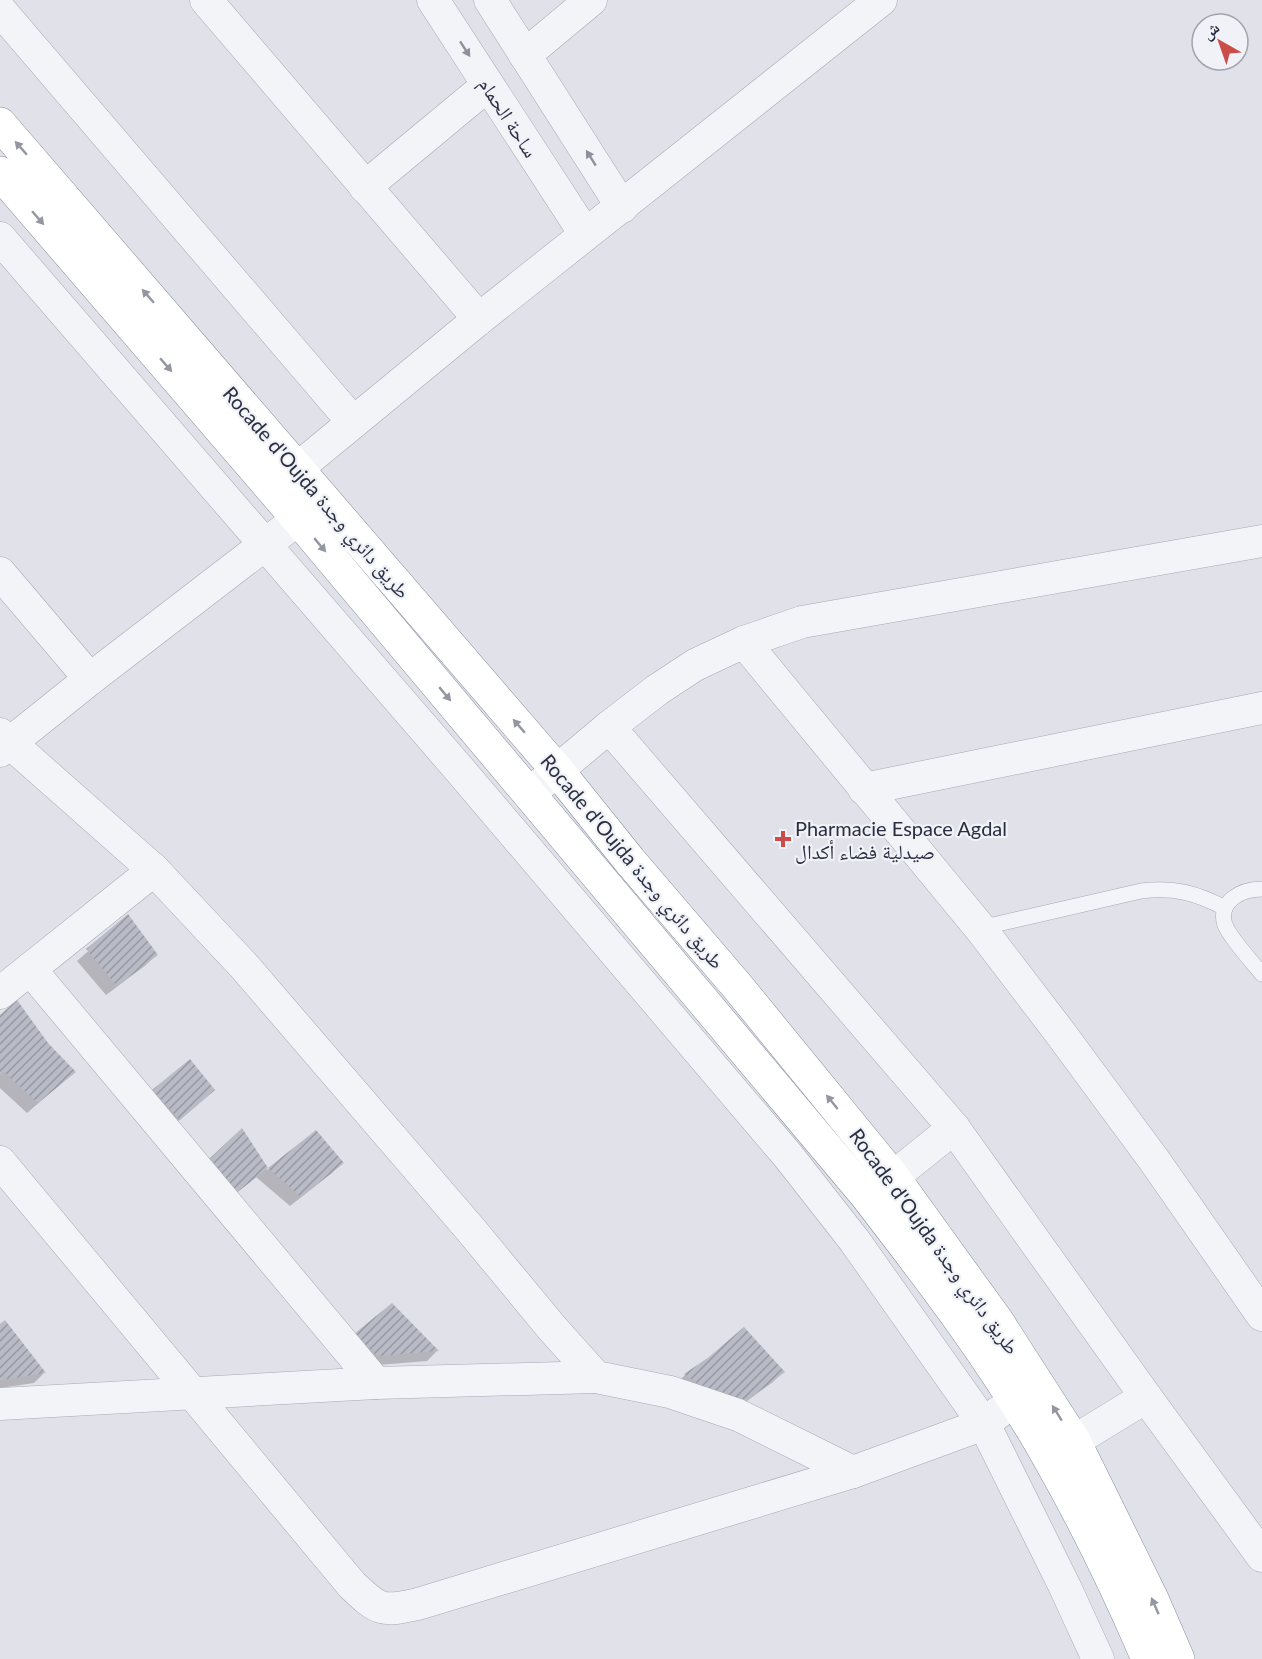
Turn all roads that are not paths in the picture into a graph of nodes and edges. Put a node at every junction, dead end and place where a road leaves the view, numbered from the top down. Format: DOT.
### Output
graph roads {
  1 [pos="206,0"];
  2 [pos="433,0"];
  3 [pos="490,0"];
  4 [pos="591,0"];
  5 [pos="881,0"];
  6 [pos="0,10"];
  7 [pos="525,55"];
  8 [pos="488,85"];
  9 [pos="0,124"];
  10 [pos="0,173"];
  11 [pos="365,187"];
  12 [pos="622,207"];
  13 [pos="585,234"];
  14 [pos="0,238"];
  15 [pos="479,319"];
  16 [pos="353,422"];
  17 [pos="284,479"];
  18 [pos="310,509"];
  19 [pos="1262,542"];
  20 [pos="264,544"];
  21 [pos="0,573"];
  22 [pos="744,642"];
  23 [pos="90,680"];
  24 [pos="1262,708"];
  25 [pos="609,727"];
  26 [pos="3,742"];
  27 [pos="557,770"];
  28 [pos="864,789"];
  29 [pos="529,794"];
  30 [pos="154,870"];
  31 [pos="1262,889"];
  32 [pos="1225,908"];
  33 [pos="980,928"];
  34 [pos="30,969"];
  35 [pos="1262,974"];
  36 [pos="0,993"];
  37 [pos="954,1128"];
  38 [pos="0,1162"];
  39 [pos="893,1177"];
  40 [pos="1262,1315"];
  41 [pos="596,1377"];
  42 [pos="376,1383"];
  43 [pos="1025,1390"];
  44 [pos="193,1392"];
  45 [pos="1146,1397"];
  46 [pos="0,1404"];
  47 [pos="984,1424"];
  48 [pos="1074,1441"];
  49 [pos="853,1472"];
  50 [pos="1262,1556"];
  51 [pos="1098,1659"];
  52 [pos="1148,1659"];
  53 [pos="1178,1659"];
  1 -- 11 [label="street"];
  2 -- 8 [label="street, ساحة الحمام, one-way"];
  3 -- 7 [label="street"];
  4 -- 7 [label="street"];
  5 -- 12 [label="street"];
  6 -- 16 [label="street"];
  12 -- 7 [label="street, one-way"];
  8 -- 11 [label="street"];
  8 -- 13 [label="street, ساحة الحمام"];
  17 -- 9 [label="highway, Rocade d'Oujda طريق دائري وجدة, one-way"];
  10 -- 17 [label="highway, Rocade d'Oujda طريق دائري وجدة, one-way"];
  11 -- 15 [label="street"];
  12 -- 13 [label="street"];
  13 -- 15 [label="street"];
  14 -- 20 [label="street"];
  15 -- 16 [label="street"];
  16 -- 17 [label="street"];
  17 -- 18 [label="highway, Rocade d'Oujda طريق دائري وجدة"];
  18 -- 20 [label="street"];
  27 -- 18 [label="highway, Rocade d'Oujda طريق دائري وجدة, one-way"];
  18 -- 29 [label="highway, Rocade d'Oujda طريق دائري وجدة, one-way"];
  19 -- 22 [label="street"];
  20 -- 23 [label="street"];
  20 -- 47 [label="street"];
  21 -- 23 [label="street"];
  22 -- 25 [label="street"];
  22 -- 28 [label="street"];
  23 -- 26 [label="street"];
  24 -- 28 [label="street"];
  25 -- 27 [label="street"];
  25 -- 37 [label="street"];
  26 -- 30 [label="street"];
  27 -- 29 [label="street"];
  39 -- 27 [label="highway, Rocade d'Oujda طريق دائري وجدة, one-way"];
  28 -- 33 [label="street"];
  29 -- 43 [label="highway, Rocade d'Oujda طريق دائري وجدة"];
  30 -- 34 [label="street"];
  30 -- 41 [label="street"];
  31 -- 32 [label="lane"];
  32 -- 33 [label="lane"];
  32 -- 35 [label="lane"];
  33 -- 40 [label="street"];
  34 -- 36 [label="street"];
  34 -- 42 [label="street"];
  37 -- 39 [label="street"];
  37 -- 45 [label="street"];
  38 -- 44 [label="street"];
  39 -- 43 [label="highway, Rocade d'Oujda طريق دائري وجدة"];
  41 -- 42 [label="street"];
  41 -- 49 [label="street"];
  42 -- 44 [label="street"];
  43 -- 47 [label="street"];
  48 -- 43 [label="highway, Rocade d'Oujda طريق دائري وجدة, one-way"];
  43 -- 52 [label="highway, Rocade d'Oujda طريق دائري وجدة"];
  44 -- 46 [label="street"];
  44 -- 49 [label="street"];
  45 -- 48 [label="street"];
  45 -- 50 [label="street"];
  47 -- 49 [label="street"];
  47 -- 51 [label="street"];
  53 -- 48 [label="highway, Rocade d'Oujda طريق دائري وجدة, one-way"];
}
